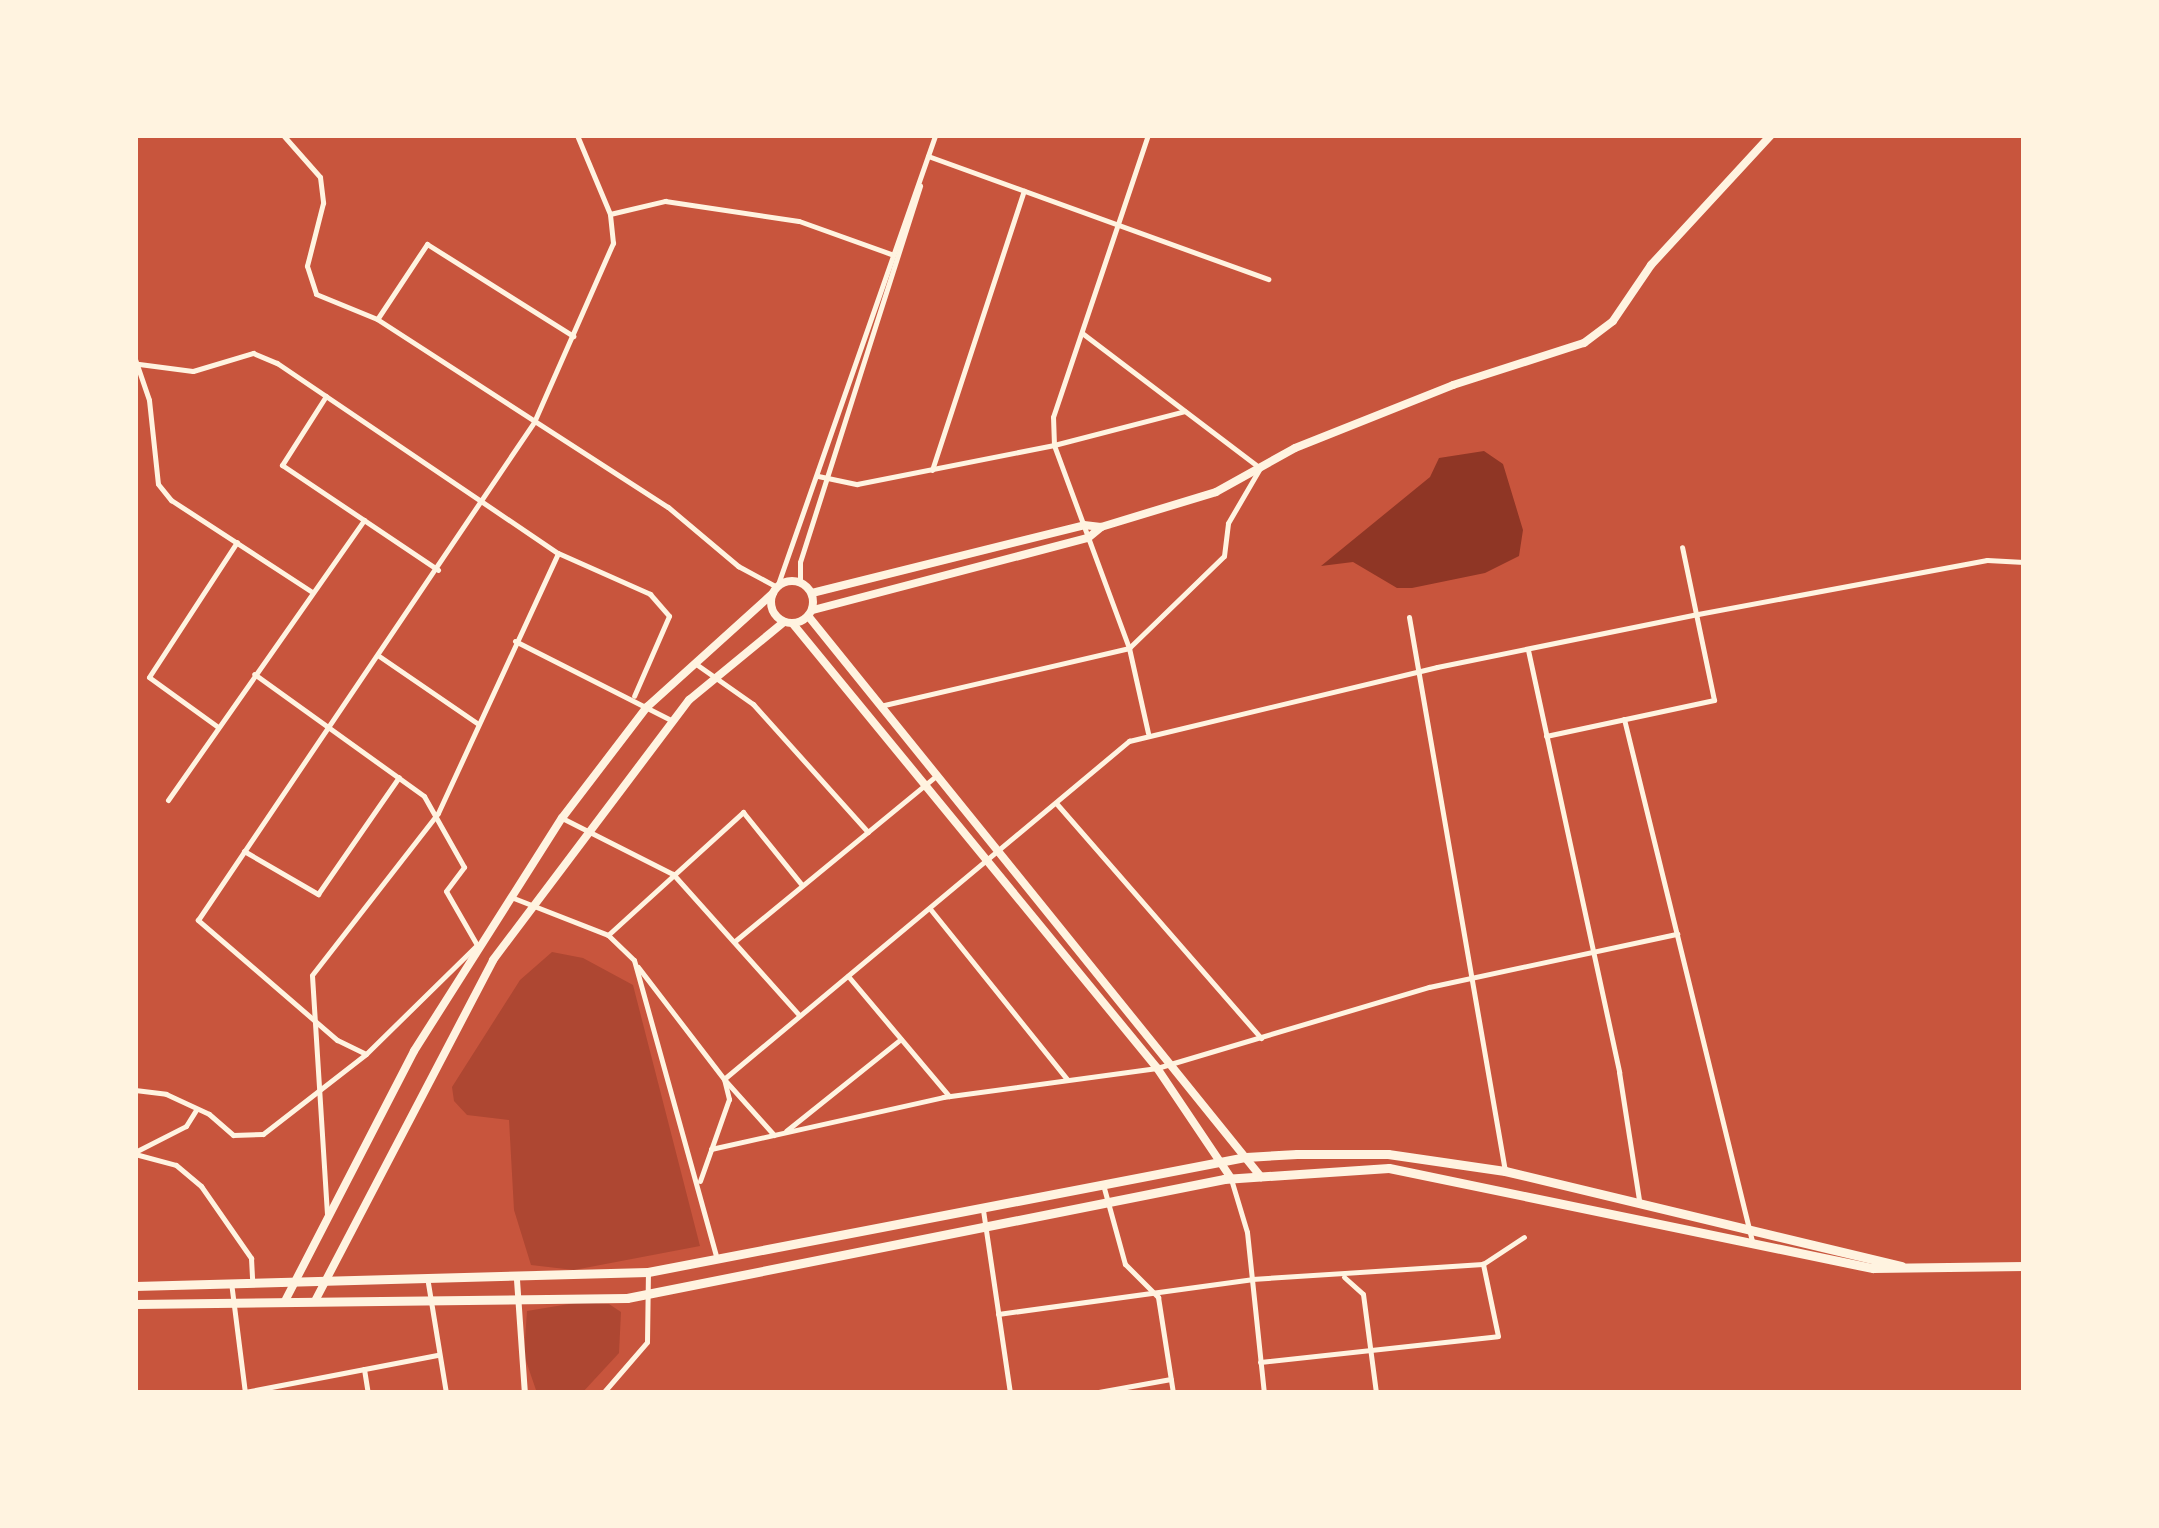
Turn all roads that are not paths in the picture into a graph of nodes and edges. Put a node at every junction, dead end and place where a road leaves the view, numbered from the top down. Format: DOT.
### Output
graph roads {
  1 [pos="283,135"];
  2 [pos="578,135"];
  3 [pos="935,135"];
  4 [pos="1148,135"];
  5 [pos="1770,135"];
  6 [pos="928,156"];
  7 [pos="921,178"];
  8 [pos="1024,192"];
  9 [pos="610,214"];
  10 [pos="1120,222"];
  11 [pos="891,254"];
  12 [pos="1268,279"];
  13 [pos="377,319"];
  14 [pos="1082,332"];
  15 [pos="573,336"];
  16 [pos="137,362"];
  17 [pos="326,396"];
  18 [pos="1185,411"];
  19 [pos="534,422"];
  20 [pos="1054,446"];
  21 [pos="1260,468"];
  22 [pos="932,470"];
  23 [pos="816,476"];
  24 [pos="828,480"];
  25 [pos="484,502"];
  26 [pos="364,520"];
  27 [pos="1084,524"];
  28 [pos="1101,527"];
  29 [pos="1036,538"];
  30 [pos="1088,538"];
  31 [pos="237,542"];
  32 [pos="1001,547"];
  33 [pos="1682,547"];
  34 [pos="1041,552"];
  35 [pos="558,553"];
  36 [pos="1006,561"];
  37 [pos="2024,562"];
  38 [pos="932,566"];
  39 [pos="438,570"];
  40 [pos="934,578"];
  41 [pos="800,582"];
  42 [pos="775,590"];
  43 [pos="312,592"];
  44 [pos="812,593"];
  45 [pos="811,613"];
  46 [pos="1698,614"];
  47 [pos="1409,616"];
  48 [pos="789,623"];
  49 [pos="515,641"];
  50 [pos="1129,648"];
  51 [pos="1528,650"];
  52 [pos="379,656"];
  53 [pos="692,662"];
  54 [pos="1418,672"];
  55 [pos="254,674"];
  56 [pos="716,678"];
  57 [pos="634,696"];
  58 [pos="647,706"];
  59 [pos="877,707"];
  60 [pos="1624,719"];
  61 [pos="673,721"];
  62 [pos="477,723"];
  63 [pos="218,726"];
  64 [pos="325,726"];
  65 [pos="1148,733"];
  66 [pos="1546,736"];
  67 [pos="400,776"];
  68 [pos="935,778"];
  69 [pos="923,788"];
  70 [pos="168,800"];
  71 [pos="1056,802"];
  72 [pos="438,813"];
  73 [pos="562,818"];
  74 [pos="588,832"];
  75 [pos="868,832"];
  76 [pos="244,851"];
  77 [pos="997,852"];
  78 [pos="988,863"];
  79 [pos="674,874"];
  80 [pos="802,885"];
  81 [pos="511,897"];
  82 [pos="532,905"];
  83 [pos="931,910"];
  84 [pos="1677,934"];
  85 [pos="608,936"];
  86 [pos="735,941"];
  87 [pos="477,944"];
  88 [pos="1594,951"];
  89 [pos="634,960"];
  90 [pos="848,976"];
  91 [pos="1472,978"];
  92 [pos="798,1014"];
  93 [pos="316,1022"];
  94 [pos="1261,1038"];
  95 [pos="900,1039"];
  96 [pos="366,1054"];
  97 [pos="1172,1063"];
  98 [pos="1157,1068"];
  99 [pos="724,1078"];
  100 [pos="1068,1079"];
  101 [pos="320,1089"];
  102 [pos="135,1090"];
  103 [pos="949,1096"];
  104 [pos="196,1110"];
  105 [pos="785,1132"];
  106 [pos="774,1135"];
  107 [pos="710,1149"];
  108 [pos="135,1153"];
  109 [pos="1246,1157"];
  110 [pos="1221,1164"];
  111 [pos="1505,1172"];
  112 [pos="1261,1176"];
  113 [pos="1231,1178"];
  114 [pos="699,1183"];
  115 [pos="1104,1188"];
  116 [pos="1638,1200"];
  117 [pos="1108,1203"];
  118 [pos="983,1210"];
  119 [pos="328,1214"];
  120 [pos="986,1228"];
  121 [pos="1748,1228"];
  122 [pos="1524,1237"];
  123 [pos="1752,1241"];
  124 [pos="717,1258"];
  125 [pos="1483,1264"];
  126 [pos="2024,1266"];
  127 [pos="1914,1270"];
  128 [pos="648,1272"];
  129 [pos="1341,1275"];
  130 [pos="296,1279"];
  131 [pos="323,1279"];
  132 [pos="1252,1279"];
  133 [pos="252,1280"];
  134 [pos="517,1280"];
  135 [pos="230,1282"];
  136 [pos="428,1283"];
  137 [pos="135,1286"];
  138 [pos="648,1294"];
  139 [pos="1158,1296"];
  140 [pos="518,1299"];
  141 [pos="430,1300"];
  142 [pos="232,1301"];
  143 [pos="285,1301"];
  144 [pos="314,1301"];
  145 [pos="135,1304"];
  146 [pos="998,1314"];
  147 [pos="1370,1351"];
  148 [pos="438,1355"];
  149 [pos="1260,1362"];
  150 [pos="364,1369"];
  151 [pos="1171,1379"];
  152 [pos="245,1393"];
  153 [pos="368,1393"];
  154 [pos="446,1393"];
  155 [pos="525,1393"];
  156 [pos="602,1393"];
  157 [pos="1010,1393"];
  158 [pos="1093,1393"];
  159 [pos="1173,1393"];
  160 [pos="1264,1393"];
  161 [pos="1376,1393"];
  1 -- 13 [label="street"];
  2 -- 9 [label="street"];
  3 -- 6 [label="street"];
  4 -- 10 [label="street"];
  5 -- 21 [label="main road"];
  6 -- 7 [label="street"];
  6 -- 8 [label="street"];
  7 -- 11 [label="street"];
  7 -- 24 [label="street"];
  8 -- 10 [label="street"];
  8 -- 22 [label="street"];
  9 -- 11 [label="street"];
  9 -- 15 [label="street"];
  10 -- 12 [label="street"];
  10 -- 14 [label="street"];
  11 -- 23 [label="street"];
  13 -- 15 [label="street"];
  13 -- 19 [label="street"];
  14 -- 18 [label="street"];
  14 -- 20 [label="street"];
  15 -- 19 [label="street"];
  16 -- 17 [label="street"];
  16 -- 31 [label="street"];
  17 -- 25 [label="street"];
  17 -- 26 [label="street"];
  18 -- 20 [label="street"];
  18 -- 21 [label="street"];
  19 -- 25 [label="street"];
  19 -- 42 [label="street"];
  20 -- 22 [label="street"];
  20 -- 27 [label="street"];
  21 -- 28 [label="main road"];
  21 -- 50 [label="street"];
  22 -- 24 [label="street"];
  23 -- 24 [label="street"];
  23 -- 42 [label="street"];
  24 -- 41 [label="street"];
  25 -- 35 [label="street"];
  25 -- 39 [label="street"];
  26 -- 39 [label="street"];
  26 -- 43 [label="street"];
  27 -- 28 [label="main road"];
  27 -- 29 [label="main road"];
  27 -- 30 [label="street"];
  28 -- 30 [label="main road"];
  29 -- 32 [label="main road"];
  29 -- 34 [label="main road"];
  30 -- 34 [label="main road"];
  30 -- 50 [label="street"];
  31 -- 43 [label="street"];
  31 -- 63 [label="street"];
  32 -- 36 [label="main road"];
  32 -- 38 [label="main road"];
  33 -- 46 [label="street"];
  34 -- 36 [label="main road"];
  35 -- 49 [label="street"];
  35 -- 57 [label="street"];
  36 -- 40 [label="main road"];
  37 -- 46 [label="street"];
  38 -- 40 [label="main road"];
  38 -- 44 [label="main road"];
  39 -- 52 [label="street"];
  40 -- 45 [label="main road"];
  41 -- 42 [label="main road"];
  41 -- 44 [label="main road"];
  42 -- 48 [label="main road"];
  42 -- 53 [label="main road"];
  43 -- 55 [label="street"];
  44 -- 45 [label="main road"];
  45 -- 48 [label="main road"];
  45 -- 59 [label="main road"];
  46 -- 51 [label="street"];
  46 -- 60 [label="street"];
  47 -- 54 [label="street"];
  48 -- 56 [label="main road"];
  48 -- 69 [label="main road"];
  49 -- 57 [label="street"];
  49 -- 62 [label="street"];
  50 -- 59 [label="street"];
  50 -- 65 [label="street"];
  51 -- 54 [label="street"];
  51 -- 66 [label="street"];
  52 -- 62 [label="street"];
  52 -- 64 [label="street"];
  53 -- 56 [label="street"];
  53 -- 58 [label="main road"];
  54 -- 65 [label="street"];
  54 -- 91 [label="street"];
  55 -- 63 [label="street"];
  55 -- 64 [label="street"];
  56 -- 61 [label="main road"];
  56 -- 75 [label="street"];
  57 -- 58 [label="street"];
  58 -- 61 [label="street"];
  58 -- 73 [label="main road"];
  59 -- 68 [label="main road"];
  60 -- 66 [label="street"];
  60 -- 84 [label="street"];
  61 -- 74 [label="main road"];
  62 -- 72 [label="street"];
  63 -- 70 [label="street"];
  64 -- 67 [label="street"];
  64 -- 76 [label="street"];
  65 -- 71 [label="street"];
  66 -- 88 [label="street"];
  67 -- 72 [label="street"];
  67 -- 76 [label="street"];
  68 -- 69 [label="street"];
  68 -- 77 [label="main road"];
  69 -- 75 [label="street"];
  69 -- 78 [label="main road"];
  71 -- 77 [label="street"];
  71 -- 94 [label="street"];
  72 -- 87 [label="street"];
  72 -- 93 [label="street"];
  73 -- 74 [label="street"];
  73 -- 81 [label="main road"];
  74 -- 79 [label="street"];
  74 -- 82 [label="main road"];
  75 -- 80 [label="street"];
  76 -- 93 [label="street"];
  77 -- 78 [label="street"];
  77 -- 97 [label="main road"];
  78 -- 83 [label="street"];
  78 -- 98 [label="main road"];
  79 -- 80 [label="street"];
  79 -- 85 [label="street"];
  79 -- 86 [label="street"];
  80 -- 86 [label="street"];
  81 -- 82 [label="street"];
  81 -- 87 [label="main road"];
  82 -- 85 [label="street"];
  82 -- 131 [label="main road"];
  83 -- 90 [label="street"];
  83 -- 100 [label="street"];
  84 -- 88 [label="street"];
  84 -- 121 [label="street"];
  85 -- 89 [label="street"];
  86 -- 92 [label="street"];
  87 -- 96 [label="street"];
  87 -- 119 [label="main road"];
  88 -- 91 [label="street"];
  88 -- 116 [label="street"];
  89 -- 99 [label="street"];
  89 -- 114 [label="street"];
  90 -- 92 [label="street"];
  90 -- 95 [label="street"];
  91 -- 94 [label="street"];
  91 -- 111 [label="street"];
  92 -- 99 [label="street"];
  93 -- 96 [label="street"];
  93 -- 101 [label="street"];
  94 -- 97 [label="street"];
  95 -- 103 [label="street"];
  95 -- 105 [label="street"];
  96 -- 101 [label="street"];
  97 -- 98 [label="street"];
  97 -- 109 [label="main road"];
  98 -- 100 [label="street"];
  98 -- 110 [label="main road"];
  99 -- 106 [label="street"];
  99 -- 107 [label="street"];
  100 -- 103 [label="street"];
  101 -- 104 [label="street"];
  101 -- 119 [label="street"];
  102 -- 104 [label="street"];
  103 -- 105 [label="street"];
  104 -- 108 [label="street"];
  105 -- 106 [label="street"];
  106 -- 107 [label="street"];
  107 -- 114 [label="street"];
  108 -- 133 [label="street"];
  109 -- 110 [label="highway"];
  109 -- 111 [label="highway"];
  109 -- 112 [label="main road"];
  110 -- 113 [label="main road"];
  110 -- 115 [label="highway"];
  111 -- 116 [label="highway"];
  112 -- 113 [label="highway"];
  112 -- 123 [label="highway"];
  113 -- 117 [label="highway"];
  113 -- 132 [label="street"];
  114 -- 124 [label="street"];
  115 -- 117 [label="street"];
  115 -- 118 [label="highway"];
  116 -- 121 [label="highway"];
  117 -- 120 [label="highway"];
  117 -- 139 [label="street"];
  118 -- 120 [label="street"];
  118 -- 124 [label="highway"];
  119 -- 130 [label="main road"];
  120 -- 138 [label="highway"];
  120 -- 146 [label="street"];
  121 -- 123 [label="street"];
  121 -- 127 [label="highway"];
  122 -- 125 [label="street"];
  123 -- 127 [label="highway"];
  124 -- 128 [label="highway"];
  125 -- 129 [label="street"];
  125 -- 147 [label="street"];
  126 -- 127 [label="highway"];
  128 -- 134 [label="highway"];
  128 -- 138 [label="street"];
  129 -- 132 [label="street"];
  129 -- 147 [label="street"];
  130 -- 131 [label="highway"];
  130 -- 133 [label="highway"];
  130 -- 143 [label="main road"];
  131 -- 136 [label="highway"];
  131 -- 144 [label="main road"];
  132 -- 139 [label="street"];
  132 -- 149 [label="street"];
  133 -- 135 [label="highway"];
  134 -- 136 [label="highway"];
  134 -- 140 [label="street"];
  135 -- 137 [label="highway"];
  135 -- 142 [label="street"];
  136 -- 141 [label="street"];
  138 -- 140 [label="highway"];
  138 -- 156 [label="street"];
  139 -- 146 [label="street"];
  139 -- 151 [label="street"];
  140 -- 141 [label="highway"];
  140 -- 155 [label="street"];
  141 -- 144 [label="highway"];
  141 -- 148 [label="street"];
  142 -- 143 [label="highway"];
  142 -- 145 [label="highway"];
  142 -- 152 [label="street"];
  143 -- 144 [label="highway"];
  146 -- 157 [label="street"];
  147 -- 149 [label="street"];
  147 -- 161 [label="street"];
  148 -- 150 [label="street"];
  148 -- 154 [label="street"];
  149 -- 160 [label="street"];
  150 -- 152 [label="street"];
  150 -- 153 [label="street"];
  151 -- 158 [label="street"];
  151 -- 159 [label="street"];
}
